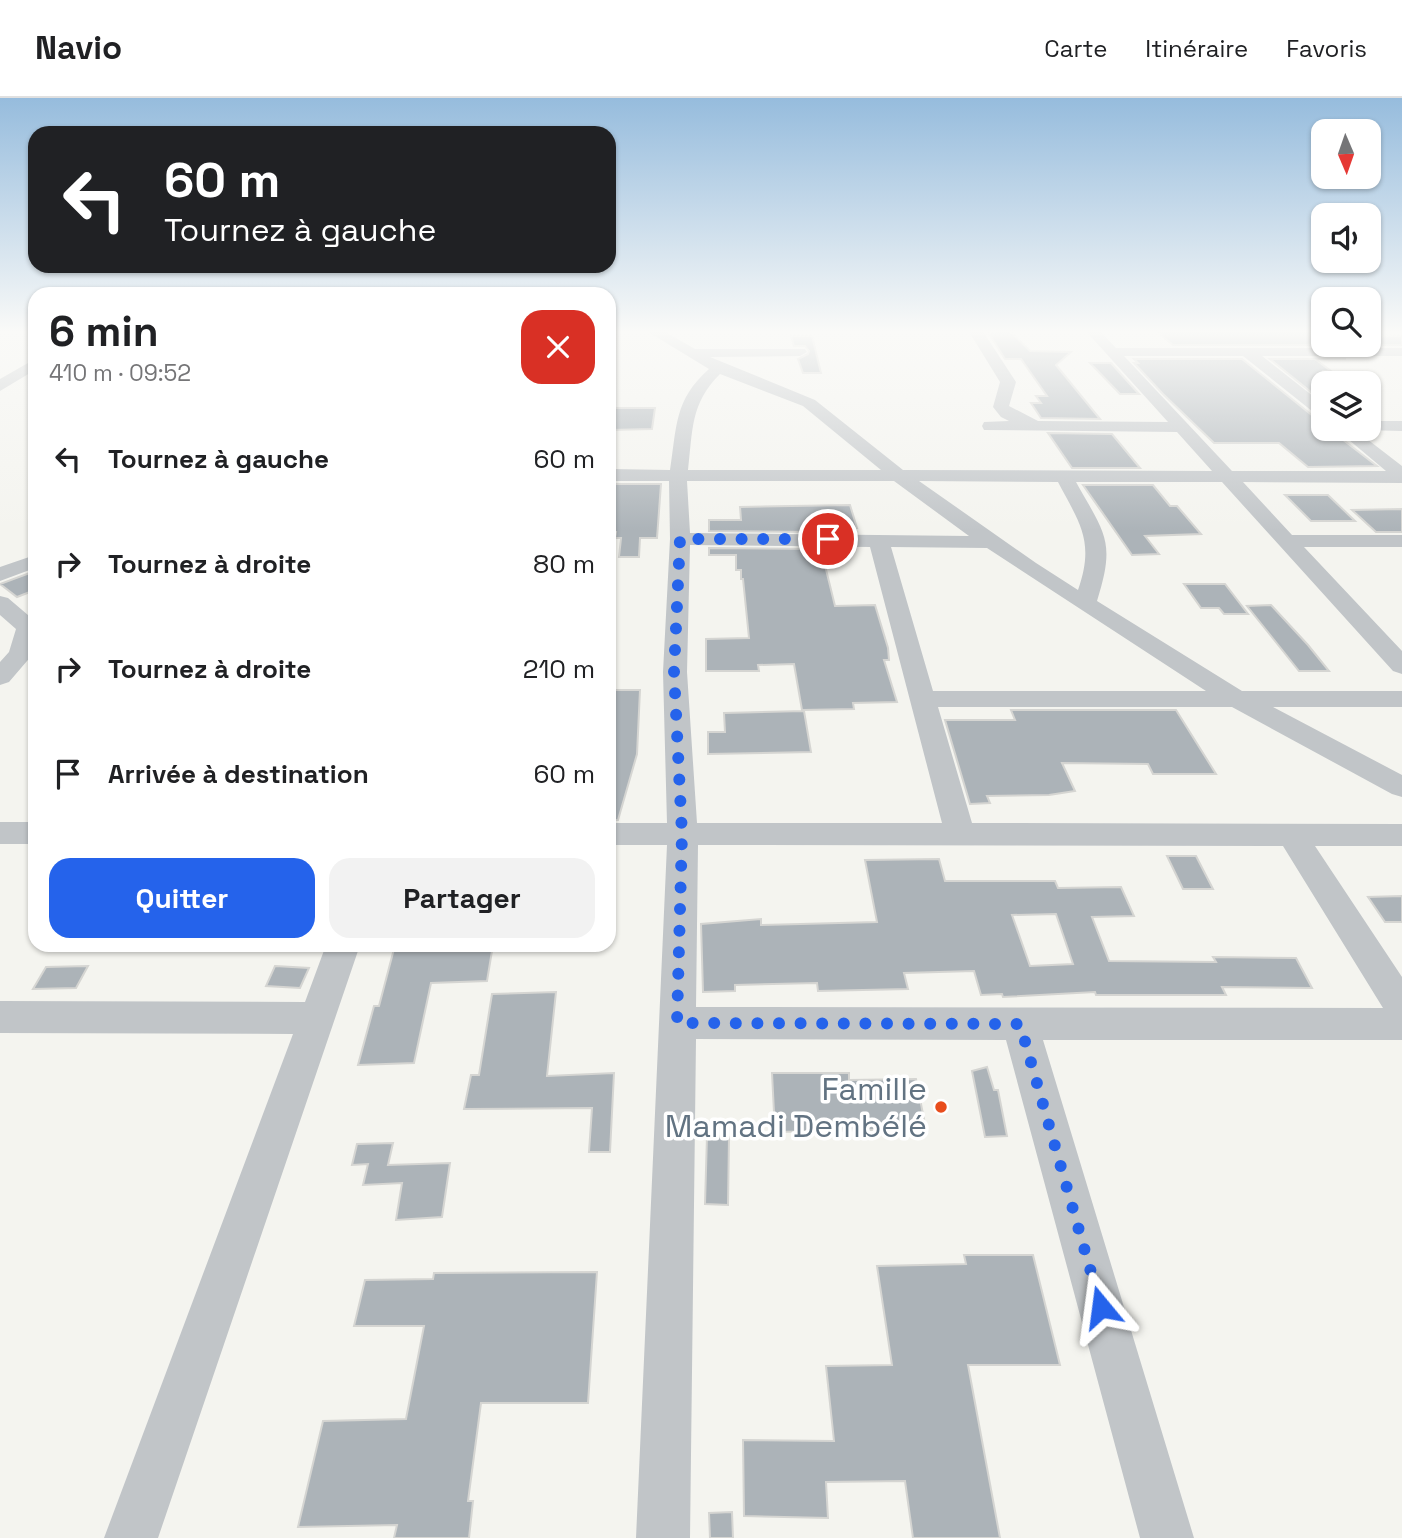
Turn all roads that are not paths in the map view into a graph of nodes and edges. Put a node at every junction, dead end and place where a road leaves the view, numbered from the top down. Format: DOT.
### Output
graph roads {
  1 [pos="692,397"];
  2 [pos="795,397"];
  3 [pos="1004,397"];
  4 [pos="1155,397"];
  5 [pos="990,426"];
  6 [pos="1038,426"];
  7 [pos="1381,426"];
  8 [pos="1402,426"];
  9 [pos="1182,427"];
  10 [pos="1358,441"];
  11 [pos="616,475"];
  12 [pos="678,476"];
  13 [pos="899,476"];
  14 [pos="1064,476"];
  15 [pos="1227,476"];
  16 [pos="1402,476"];
  17 [pos="680,539"];
  18 [pos="878,539"];
  19 [pos="1287,541"];
  20 [pos="1402,541"];
  21 [pos="992,542"];
  22 [pos="28,564"];
  23 [pos="0,574"];
  24 [pos="0,603"];
  25 [pos="1085,603"];
  26 [pos="1402,666"];
  27 [pos="28,672"];
  28 [pos="0,677"];
  29 [pos="0,683"];
  30 [pos="922,699"];
  31 [pos="1237,699"];
  32 [pos="1402,699"];
  33 [pos="1402,786"];
  34 [pos="0,833"];
  35 [pos="28,833"];
  36 [pos="616,834"];
  37 [pos="682,834"];
  38 [pos="960,834"];
  39 [pos="1292,835"];
  40 [pos="1402,835"];
  41 [pos="340,952"];
  42 [pos="1402,1007"];
  43 [pos="0,1017"];
  44 [pos="315,1018"];
  45 [pos="677,1023"];
  46 [pos="1020,1024"];
  47 [pos="1402,1024"];
  48 [pos="131,1538"];
  49 [pos="663,1538"];
  50 [pos="1167,1538"];
  1 -- 12 [label="street"];
  2 -- 13 [label="street"];
  3 -- 6 [label="street"];
  4 -- 9 [label="street"];
  5 -- 6 [label="street"];
  6 -- 9 [label="street"];
  7 -- 8 [label="street"];
  9 -- 15 [label="street"];
  10 -- 16 [label="street"];
  11 -- 12 [label="street"];
  12 -- 13 [label="street"];
  12 -- 17 [label="street"];
  13 -- 14 [label="street"];
  13 -- 21 [label="street"];
  14 -- 15 [label="street"];
  14 -- 25 [label="street"];
  15 -- 16 [label="street"];
  15 -- 19 [label="street"];
  17 -- 18 [label="street"];
  17 -- 37 [label="street"];
  18 -- 21 [label="street"];
  18 -- 30 [label="street"];
  19 -- 20 [label="street"];
  19 -- 26 [label="street"];
  21 -- 25 [label="street"];
  22 -- 23 [label="street"];
  24 -- 28 [label="street"];
  25 -- 31 [label="street"];
  27 -- 29 [label="street"];
  30 -- 31 [label="street"];
  30 -- 38 [label="street"];
  31 -- 32 [label="street"];
  31 -- 33 [label="street"];
  34 -- 35 [label="street"];
  36 -- 37 [label="street"];
  37 -- 38 [label="street"];
  37 -- 45 [label="street"];
  38 -- 39 [label="street"];
  39 -- 40 [label="street"];
  39 -- 42 [label="street"];
  41 -- 44 [label="street"];
  43 -- 44 [label="street"];
  44 -- 48 [label="street"];
  45 -- 46 [label="street"];
  45 -- 49 [label="street"];
  46 -- 47 [label="street"];
  46 -- 50 [label="street"];
}
